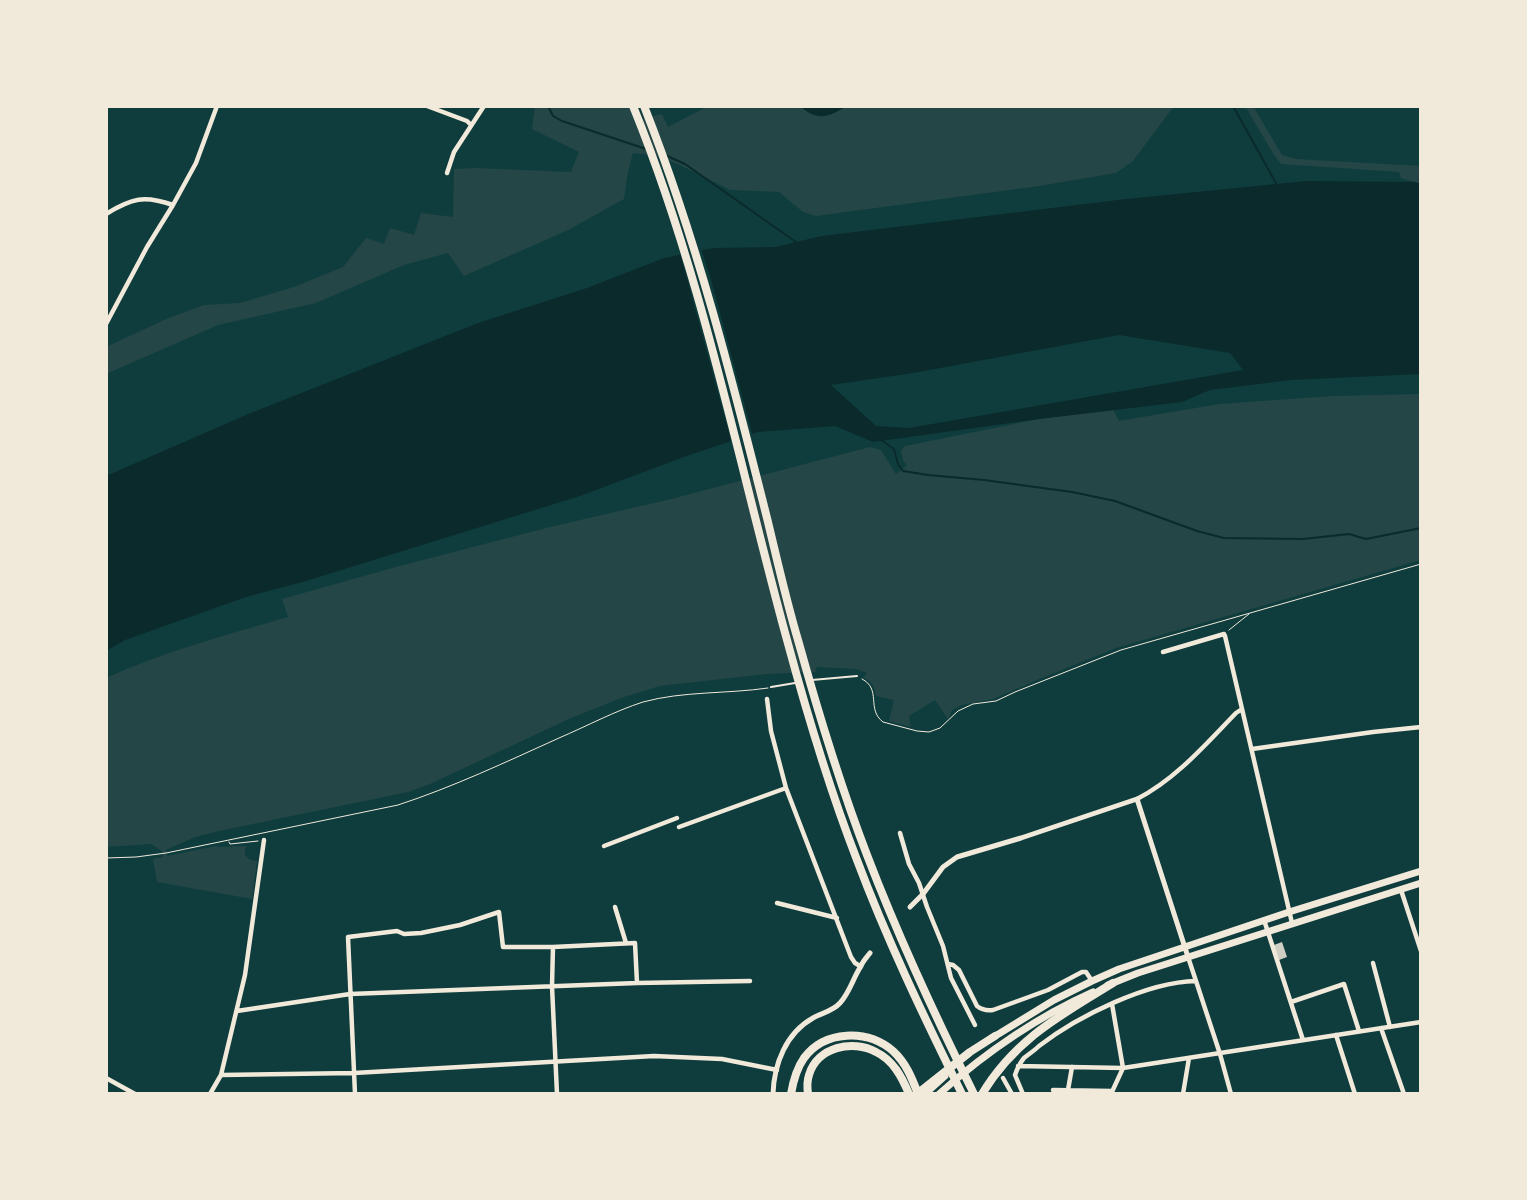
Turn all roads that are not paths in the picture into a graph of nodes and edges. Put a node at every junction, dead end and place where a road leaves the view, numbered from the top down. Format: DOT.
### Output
graph roads {
  1 [pos="217,106"];
  2 [pos="427,106"];
  3 [pos="484,106"];
  4 [pos="633,106"];
  5 [pos="644,106"];
  6 [pos="472,124"];
  7 [pos="447,174"];
  8 [pos="173,205"];
  9 [pos="106,214"];
  10 [pos="106,324"];
  11 [pos="1163,652"];
  12 [pos="857,676"];
  13 [pos="771,687"];
  14 [pos="767,699"];
  15 [pos="1242,709"];
  16 [pos="1421,727"];
  17 [pos="1252,748"];
  18 [pos="786,788"];
  19 [pos="1137,800"];
  20 [pos="677,818"];
  21 [pos="679,827"];
  22 [pos="900,833"];
  23 [pos="264,840"];
  24 [pos="604,846"];
  25 [pos="1421,871"];
  26 [pos="1421,883"];
  27 [pos="1401,890"];
  28 [pos="923,894"];
  29 [pos="777,903"];
  30 [pos="615,907"];
  31 [pos="910,907"];
  32 [pos="1289,912"];
  33 [pos="837,918"];
  34 [pos="1264,920"];
  35 [pos="1292,923"];
  36 [pos="1268,931"];
  37 [pos="626,943"];
  38 [pos="553,947"];
  39 [pos="1184,947"];
  40 [pos="1421,951"];
  41 [pos="870,953"];
  42 [pos="1188,957"];
  43 [pos="1373,963"];
  44 [pos="948,964"];
  45 [pos="860,966"];
  46 [pos="750,981"];
  47 [pos="1092,981"];
  48 [pos="1196,981"];
  49 [pos="637,983"];
  50 [pos="1113,983"];
  51 [pos="552,986"];
  52 [pos="350,994"];
  53 [pos="1291,1002"];
  54 [pos="1112,1004"];
  55 [pos="237,1011"];
  56 [pos="1421,1022"];
  57 [pos="975,1025"];
  58 [pos="1390,1027"];
  59 [pos="1381,1028"];
  60 [pos="1359,1031"];
  61 [pos="1336,1035"];
  62 [pos="995,1036"];
  63 [pos="1303,1040"];
  64 [pos="952,1047"];
  65 [pos="1220,1054"];
  66 [pos="1189,1058"];
  67 [pos="556,1063"];
  68 [pos="1018,1066"];
  69 [pos="1072,1067"];
  70 [pos="1123,1068"];
  71 [pos="777,1070"];
  72 [pos="354,1073"];
  73 [pos="221,1075"];
  74 [pos="106,1078"];
  75 [pos="1003,1078"];
  76 [pos="1053,1090"];
  77 [pos="1068,1090"];
  78 [pos="1111,1092"];
  79 [pos="135,1094"];
  80 [pos="210,1094"];
  81 [pos="355,1094"];
  82 [pos="557,1094"];
  83 [pos="773,1094"];
  84 [pos="791,1094"];
  85 [pos="808,1094"];
  86 [pos="909,1094"];
  87 [pos="917,1094"];
  88 [pos="925,1094"];
  89 [pos="939,1094"];
  90 [pos="962,1094"];
  91 [pos="974,1094"];
  92 [pos="981,1094"];
  93 [pos="1012,1094"];
  94 [pos="1023,1094"];
  95 [pos="1183,1094"];
  96 [pos="1231,1094"];
  97 [pos="1355,1094"];
  98 [pos="1404,1094"];
  1 -- 8 [label="street"];
  2 -- 6 [label="street"];
  3 -- 6 [label="street"];
  4 -- 90 [label="highway"];
  5 -- 64 [label="highway"];
  6 -- 7 [label="street"];
  8 -- 9 [label="street"];
  8 -- 10 [label="street"];
  11 -- 15 [label="street"];
  12 -- 13 [label="lane"];
  14 -- 18 [label="street"];
  15 -- 17 [label="street"];
  15 -- 19 [label="street"];
  16 -- 17 [label="street"];
  17 -- 32 [label="street"];
  18 -- 21 [label="street"];
  18 -- 33 [label="street"];
  19 -- 28 [label="street"];
  19 -- 39 [label="street"];
  20 -- 24 [label="street"];
  22 -- 28 [label="street"];
  23 -- 55 [label="street"];
  25 -- 32 [label="highway"];
  26 -- 27 [label="highway"];
  27 -- 35 [label="highway"];
  27 -- 40 [label="street"];
  28 -- 31 [label="street"];
  28 -- 44 [label="street"];
  29 -- 33 [label="street"];
  30 -- 37 [label="street"];
  32 -- 34 [label="highway"];
  32 -- 35 [label="street"];
  33 -- 45 [label="street"];
  34 -- 36 [label="street"];
  34 -- 39 [label="highway"];
  35 -- 36 [label="highway"];
  36 -- 42 [label="highway"];
  36 -- 53 [label="street"];
  37 -- 38 [label="street"];
  37 -- 49 [label="street"];
  38 -- 51 [label="street"];
  38 -- 52 [label="street"];
  39 -- 42 [label="street"];
  39 -- 47 [label="highway"];
  41 -- 45 [label="street"];
  42 -- 48 [label="street"];
  42 -- 50 [label="highway"];
  43 -- 58 [label="street"];
  44 -- 47 [label="street"];
  44 -- 57 [label="street"];
  45 -- 71 [label="street"];
  46 -- 49 [label="street"];
  47 -- 62 [label="highway"];
  48 -- 54 [label="street"];
  48 -- 65 [label="street"];
  49 -- 51 [label="street"];
  50 -- 89 [label="highway"];
  50 -- 92 [label="highway"];
  51 -- 52 [label="street"];
  51 -- 67 [label="street"];
  52 -- 55 [label="street"];
  52 -- 72 [label="street"];
  53 -- 60 [label="street"];
  53 -- 63 [label="street"];
  54 -- 68 [label="street"];
  54 -- 70 [label="street"];
  55 -- 73 [label="street"];
  56 -- 58 [label="street"];
  58 -- 59 [label="street"];
  59 -- 60 [label="street"];
  59 -- 98 [label="street"];
  60 -- 61 [label="street"];
  61 -- 63 [label="street"];
  61 -- 97 [label="street"];
  62 -- 87 [label="highway"];
  62 -- 88 [label="highway"];
  63 -- 65 [label="street"];
  64 -- 91 [label="highway"];
  64 -- 92 [label="highway"];
  65 -- 66 [label="street"];
  65 -- 96 [label="street"];
  66 -- 70 [label="street"];
  66 -- 95 [label="street"];
  67 -- 71 [label="street"];
  67 -- 72 [label="street"];
  67 -- 82 [label="street"];
  68 -- 69 [label="street"];
  68 -- 94 [label="street"];
  69 -- 70 [label="street"];
  69 -- 77 [label="street"];
  70 -- 78 [label="street"];
  71 -- 83 [label="street"];
  72 -- 73 [label="street"];
  72 -- 81 [label="street"];
  73 -- 80 [label="street"];
  74 -- 79 [label="street"];
  75 -- 93 [label="street"];
  76 -- 77 [label="street"];
  77 -- 78 [label="street"];
  84 -- 87 [label="highway"];
  85 -- 86 [label="highway"];
}
